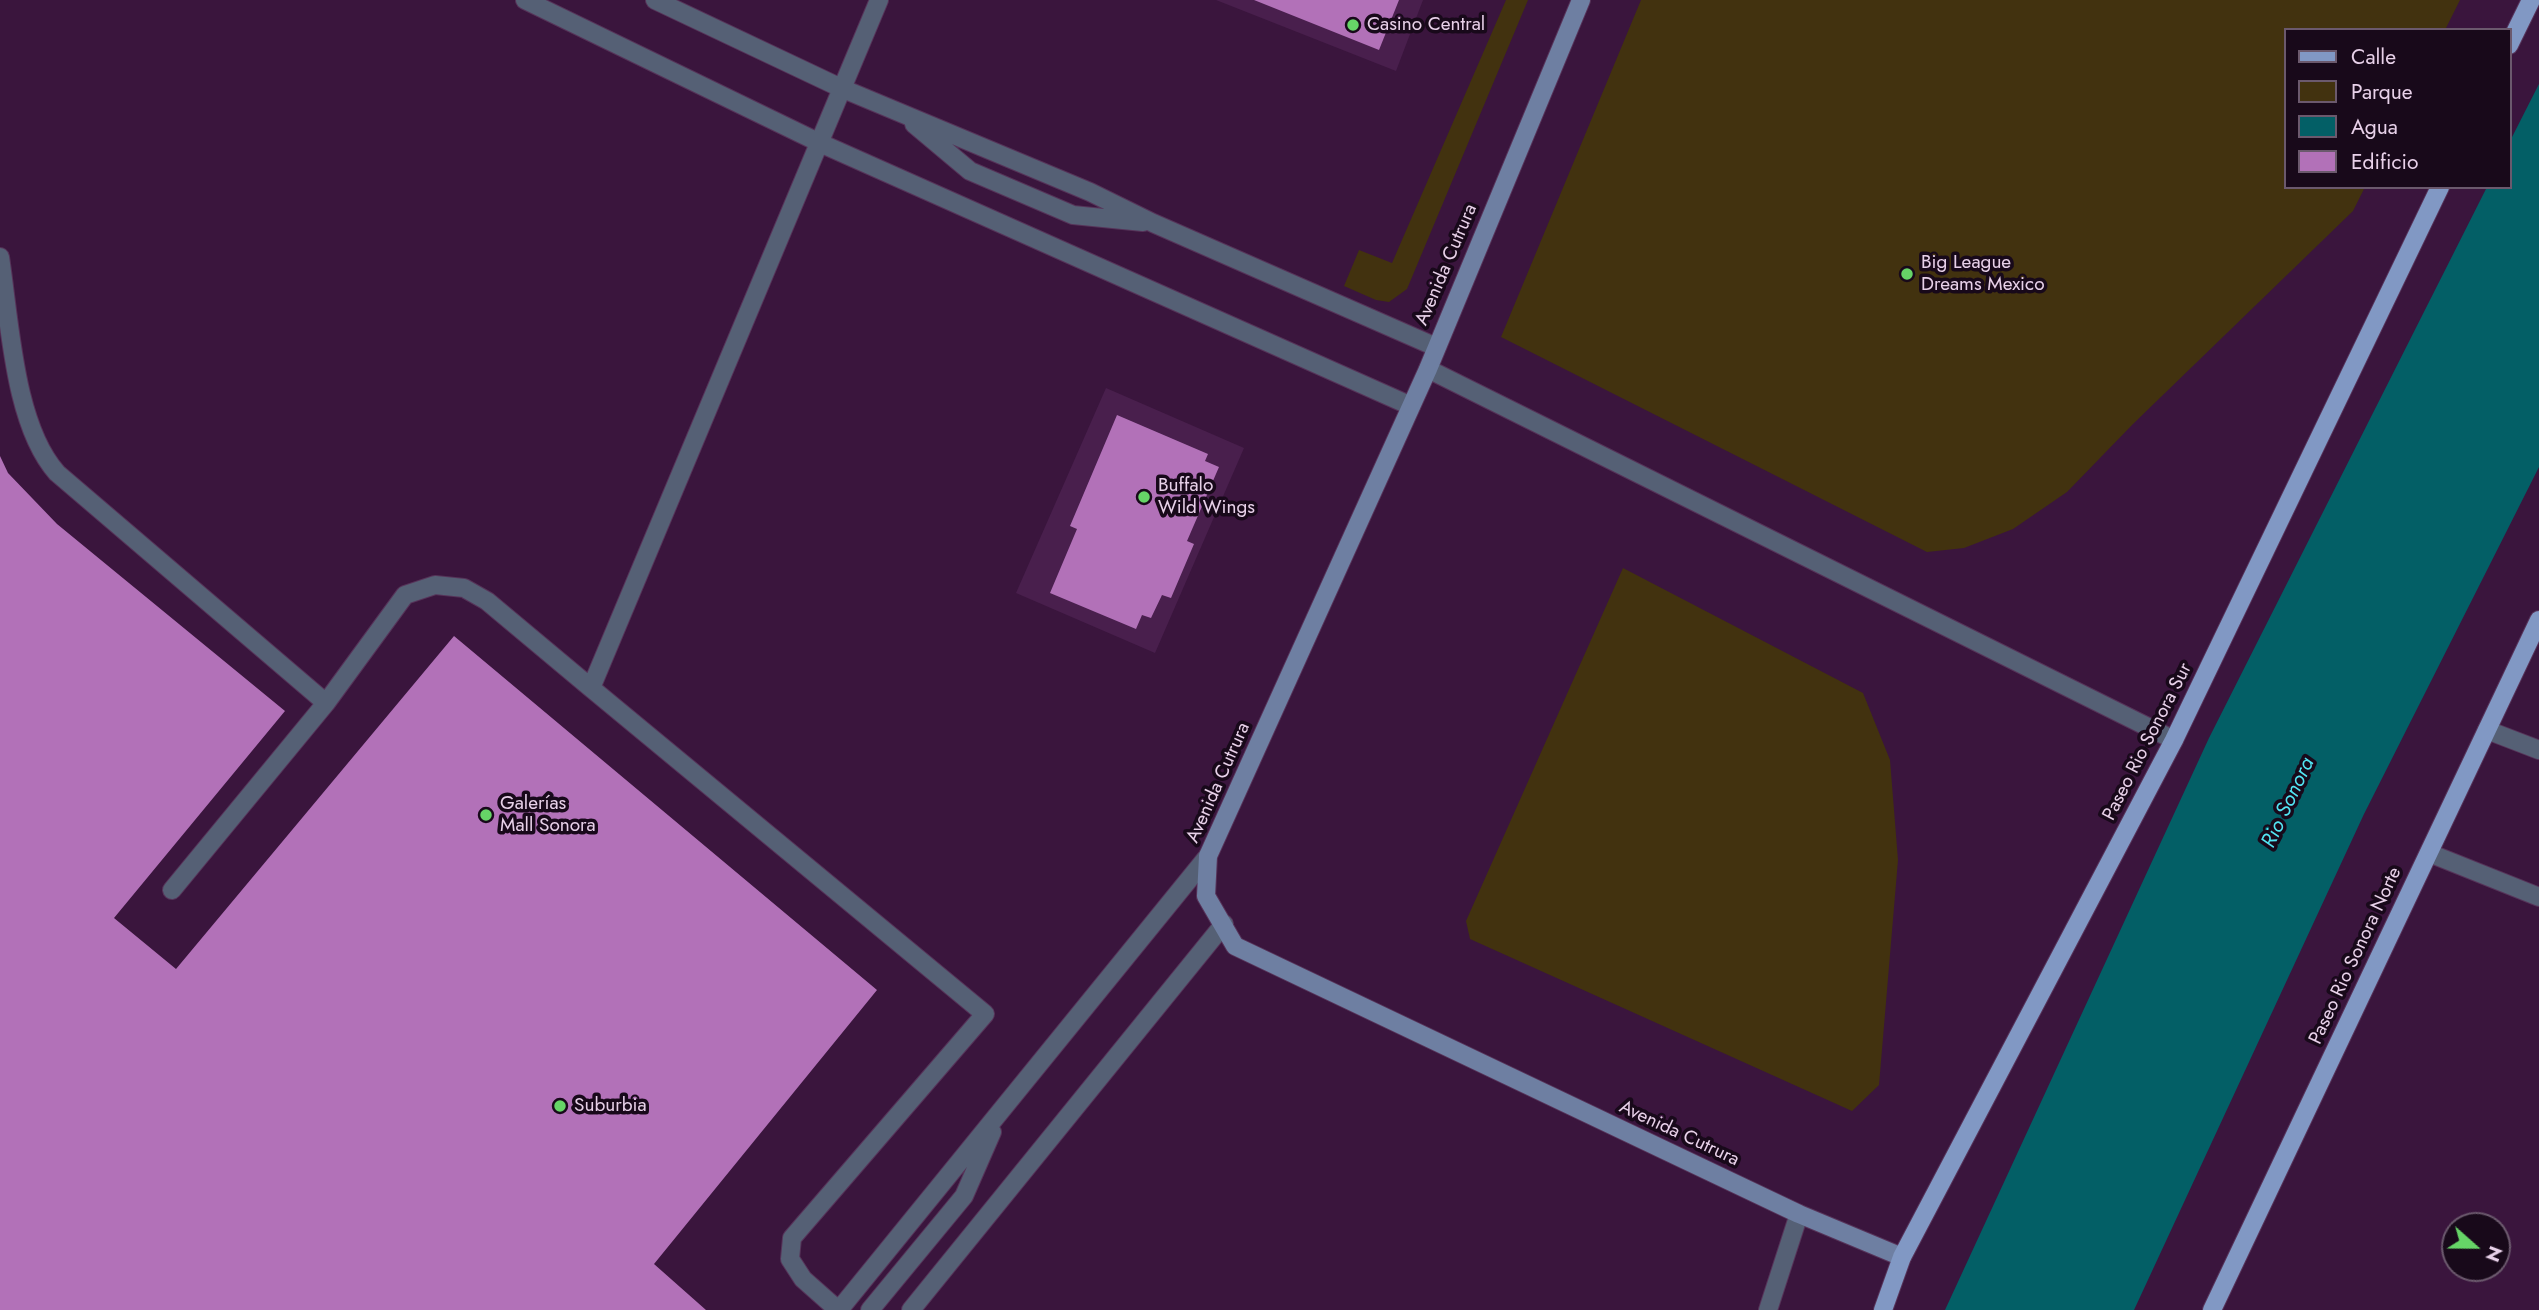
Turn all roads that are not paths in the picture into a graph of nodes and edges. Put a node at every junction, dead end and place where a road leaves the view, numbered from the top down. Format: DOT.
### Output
graph roads {
  1 [pos="525,0"];
  2 [pos="655,0"];
  3 [pos="879,0"];
  4 [pos="1581,0"];
  5 [pos="2531,0"];
  6 [pos="2511,41"];
  7 [pos="841,88"];
  8 [pos="902,113"];
  9 [pos="820,143"];
  10 [pos="2439,189"];
  11 [pos="1153,223"];
  12 [pos="0,257"];
  13 [pos="1436,346"];
  14 [pos="1428,369"];
  15 [pos="1411,406"];
  16 [pos="2539,620"];
  17 [pos="591,688"];
  18 [pos="326,703"];
  19 [pos="2487,730"];
  20 [pos="2174,740"];
  21 [pos="2539,750"];
  22 [pos="2429,853"];
  23 [pos="1208,856"];
  24 [pos="172,890"];
  25 [pos="2539,897"];
  26 [pos="1224,924"];
  27 [pos="1002,1109"];
  28 [pos="1799,1214"];
  29 [pos="1902,1257"];
  30 [pos="838,1310"];
  31 [pos="870,1310"];
  32 [pos="911,1310"];
  33 [pos="1768,1310"];
  34 [pos="1883,1310"];
  35 [pos="2211,1310"];
  1 -- 9 [label="street"];
  2 -- 7 [label="street"];
  3 -- 7 [label="street"];
  4 -- 13 [label="street, Avenida Cutrura"];
  5 -- 6 [label="main road"];
  7 -- 8 [label="street"];
  7 -- 9 [label="street"];
  8 -- 11 [label="street"];
  8 -- 11 [label="street"];
  9 -- 15 [label="street"];
  9 -- 17 [label="street"];
  10 -- 20 [label="main road, Paseo Rio Sonora Sur"];
  11 -- 13 [label="street"];
  12 -- 18 [label="street"];
  13 -- 14 [label="street, Avenida Cutrura"];
  14 -- 15 [label="street, Avenida Cutrura"];
  14 -- 20 [label="street"];
  15 -- 23 [label="street, Avenida Cutrura"];
  16 -- 19 [label="main road, Paseo Rio Sonora Norte"];
  17 -- 18 [label="street"];
  17 -- 30 [label="street"];
  18 -- 24 [label="street"];
  19 -- 21 [label="street"];
  19 -- 22 [label="main road, Paseo Rio Sonora Norte"];
  20 -- 29 [label="main road, Paseo Rio Sonora Sur"];
  22 -- 25 [label="street"];
  22 -- 35 [label="main road, Paseo Rio Sonora Norte"];
  23 -- 26 [label="street, Avenida Cutrura"];
  23 -- 27 [label="street"];
  26 -- 28 [label="street, Avenida Cutrura"];
  26 -- 32 [label="street"];
  27 -- 30 [label="street"];
  27 -- 31 [label="street"];
  28 -- 29 [label="street, Avenida Cutrura"];
  28 -- 33 [label="street"];
  29 -- 34 [label="main road, Paseo Rio Sonora Sur"];
}
